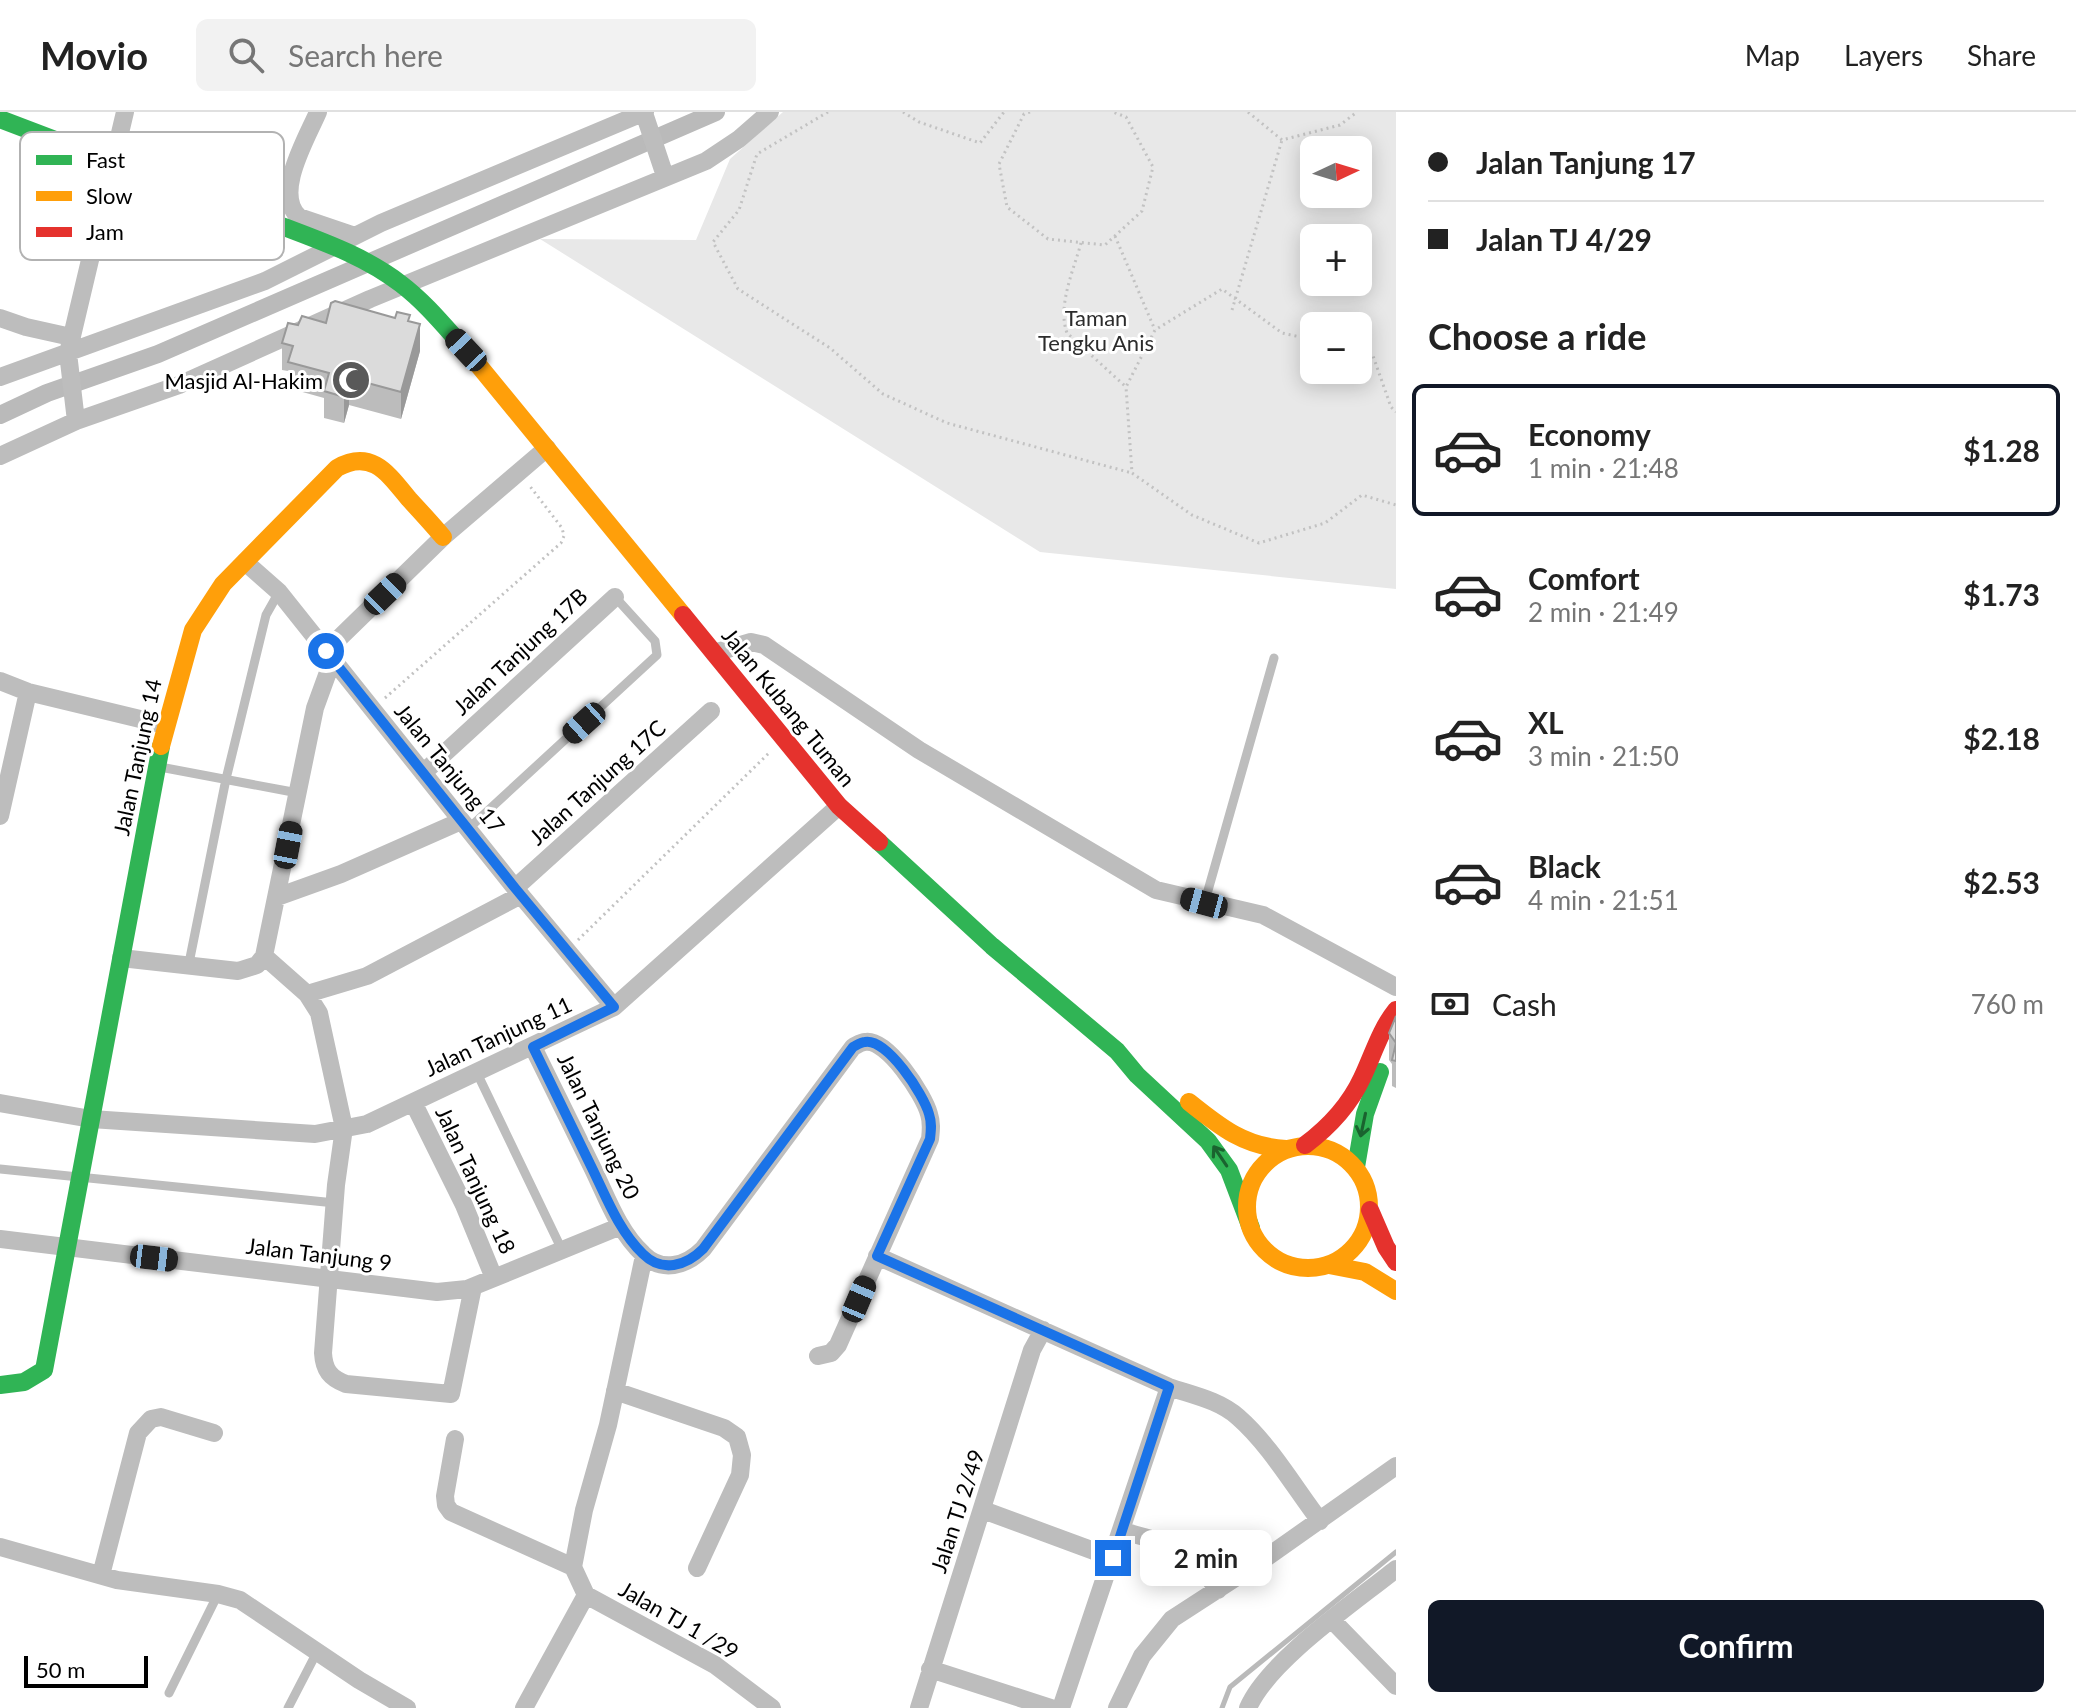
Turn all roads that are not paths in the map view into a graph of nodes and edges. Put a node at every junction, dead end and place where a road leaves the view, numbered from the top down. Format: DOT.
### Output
graph roads {
  1 [pos="125,112"];
  2 [pos="318,112"];
  3 [pos="770,112"];
  4 [pos="646,117"];
  5 [pos="0,119"];
  6 [pos="35,132"];
  7 [pos="120,132"];
  8 [pos="665,175"];
  9 [pos="284,227"];
  10 [pos="355,236"];
  11 [pos="90,260"];
  12 [pos="0,318"];
  13 [pos="70,345"];
  14 [pos="0,377"];
  15 [pos="75,412"];
  16 [pos="547,448"];
  17 [pos="0,456"];
  18 [pos="443,537"];
  19 [pos="245,562"];
  20 [pos="279,592"];
  21 [pos="615,597"];
  22 [pos="328,653"];
  23 [pos="714,653"];
  24 [pos="1274,658"];
  25 [pos="0,681"];
  26 [pos="28,692"];
  27 [pos="711,711"];
  28 [pos="165,725"];
  29 [pos="157,766"];
  30 [pos="423,773"];
  31 [pos="226,779"];
  32 [pos="298,793"];
  33 [pos="839,806"];
  34 [pos="0,816"];
  35 [pos="465,825"];
  36 [pos="518,892"];
  37 [pos="277,897"];
  38 [pos="1204,903"];
  39 [pos="264,956"];
  40 [pos="121,958"];
  41 [pos="188,968"];
  42 [pos="1396,987"];
  43 [pos="307,994"];
  44 [pos="614,1007"];
  45 [pos="1396,1010"];
  46 [pos="1396,1031"];
  47 [pos="533,1047"];
  48 [pos="1117,1051"];
  49 [pos="477,1073"];
  50 [pos="413,1102"];
  51 [pos="0,1103"];
  52 [pos="91,1119"];
  53 [pos="344,1128"];
  54 [pos="1305,1145"];
  55 [pos="1286,1149"];
  56 [pos="1356,1167"];
  57 [pos="0,1169"];
  58 [pos="80,1178"];
  59 [pos="335,1203"];
  60 [pos="1370,1210"];
  61 [pos="621,1226"];
  62 [pos="1251,1228"];
  63 [pos="0,1239"];
  64 [pos="67,1248"];
  65 [pos="562,1250"];
  66 [pos="644,1256"];
  67 [pos="877,1256"];
  68 [pos="1396,1262"];
  69 [pos="1329,1265"];
  70 [pos="494,1278"];
  71 [pos="329,1280"];
  72 [pos="473,1287"];
  73 [pos="1396,1291"];
  74 [pos="1043,1330"];
  75 [pos="818,1356"];
  76 [pos="0,1385"];
  77 [pos="1169,1387"];
  78 [pos="615,1391"];
  79 [pos="214,1433"];
  80 [pos="455,1439"];
  81 [pos="1396,1466"];
  82 [pos="983,1510"];
  83 [pos="1320,1521"];
  84 [pos="1122,1531"];
  85 [pos="0,1547"];
  86 [pos="1113,1558"];
  87 [pos="573,1567"];
  88 [pos="697,1568"];
  89 [pos="1396,1569"];
  90 [pos="101,1575"];
  91 [pos="1218,1590"];
  92 [pos="218,1594"];
  93 [pos="586,1595"];
  94 [pos="1332,1620"];
  95 [pos="317,1652"];
  96 [pos="930,1669"];
  97 [pos="1396,1686"];
  98 [pos="169,1693"];
  99 [pos="288,1708"];
  100 [pos="407,1708"];
  101 [pos="524,1708"];
  102 [pos="772,1708"];
  103 [pos="919,1708"];
  104 [pos="1051,1708"];
  105 [pos="1061,1708"];
  106 [pos="1117,1708"];
  107 [pos="1248,1708"];
  1 -- 7 [label="street"];
  2 -- 10 [label="street"];
  3 -- 8 [label="street"];
  4 -- 8 [label="street"];
  4 -- 10 [label="street"];
  5 -- 6 [label="main road, Jalan Kubang Tuman"];
  8 -- 15 [label="street"];
  9 -- 16 [label="main road, Jalan Kubang Tuman, bridge"];
  10 -- 13 [label="street"];
  11 -- 13 [label="street"];
  12 -- 13 [label="street"];
  13 -- 14 [label="street"];
  13 -- 15 [label="street"];
  15 -- 17 [label="street"];
  16 -- 18 [label="street"];
  16 -- 23 [label="main road, Jalan Kubang Tuman"];
  18 -- 19 [label="main road, Jalan Tanjung 14"];
  18 -- 22 [label="street"];
  19 -- 20 [label="street, Jalan Tanjung 17"];
  19 -- 28 [label="main road, Jalan Tanjung 14"];
  20 -- 22 [label="street, Jalan Tanjung 17"];
  20 -- 31 [label="lane"];
  21 -- 30 [label="street, Jalan Tanjung 17B"];
  21 -- 35 [label="lane"];
  22 -- 30 [label="street, Jalan Tanjung 17"];
  22 -- 32 [label="street"];
  23 -- 33 [label="main road, Jalan Kubang Tuman"];
  23 -- 38 [label="street"];
  24 -- 38 [label="lane"];
  25 -- 26 [label="street"];
  26 -- 28 [label="street"];
  26 -- 34 [label="street"];
  27 -- 36 [label="street, Jalan Tanjung 17C"];
  28 -- 29 [label="main road, Jalan Tanjung 14"];
  29 -- 31 [label="lane"];
  29 -- 40 [label="main road, Jalan Tanjung 14"];
  30 -- 35 [label="street, Jalan Tanjung 17"];
  31 -- 32 [label="lane"];
  31 -- 41 [label="lane"];
  32 -- 37 [label="street"];
  33 -- 44 [label="street, Jalan Tanjung 11"];
  33 -- 48 [label="main road, Jalan Kubang Tuman"];
  35 -- 36 [label="street, Jalan Tanjung 17"];
  35 -- 37 [label="street"];
  36 -- 43 [label="street, Jalan Tanjung 17C"];
  36 -- 44 [label="street, Jalan Tanjung 17"];
  37 -- 39 [label="street"];
  38 -- 42 [label="street"];
  39 -- 41 [label="street"];
  39 -- 43 [label="street"];
  40 -- 41 [label="street"];
  40 -- 52 [label="main road, Jalan Tanjung 14"];
  43 -- 53 [label="street"];
  44 -- 47 [label="street, Jalan Tanjung 11"];
  45 -- 54 [label="main road"];
  46 -- 56 [label="main road, one-way"];
  47 -- 49 [label="street, Jalan Tanjung 11"];
  47 -- 61 [label="street, Jalan Tanjung 20"];
  48 -- 55 [label="main road, Jalan Kubang Tuman"];
  62 -- 48 [label="main road, Jalan Kubang Tuman, one-way"];
  49 -- 50 [label="street, Jalan Tanjung 11"];
  49 -- 65 [label="lane"];
  50 -- 53 [label="street, Jalan Tanjung 11"];
  50 -- 70 [label="street, Jalan Tanjung 18"];
  51 -- 52 [label="street, Jalan Tanjung 11"];
  52 -- 53 [label="street, Jalan Tanjung 11"];
  52 -- 58 [label="main road, Jalan Tanjung 14"];
  53 -- 59 [label="street"];
  54 -- 55 [label="main road"];
  54 -- 56 [label="main road"];
  55 -- 62 [label="main road"];
  56 -- 60 [label="main road"];
  57 -- 58 [label="lane"];
  58 -- 59 [label="lane"];
  58 -- 64 [label="main road, Jalan Tanjung 14"];
  59 -- 71 [label="street"];
  60 -- 68 [label="main road"];
  60 -- 69 [label="main road"];
  61 -- 65 [label="street, Jalan Tanjung 9"];
  61 -- 66 [label="street, Jalan Tanjung 20"];
  62 -- 69 [label="main road"];
  63 -- 64 [label="street, Jalan Tanjung 9"];
  64 -- 71 [label="street, Jalan Tanjung 9"];
  64 -- 76 [label="main road, Jalan Tanjung 14"];
  65 -- 70 [label="street, Jalan Tanjung 9"];
  66 -- 67 [label="street"];
  66 -- 78 [label="street"];
  67 -- 74 [label="street"];
  67 -- 75 [label="street"];
  69 -- 73 [label="main road"];
  70 -- 72 [label="street, Jalan Tanjung 9"];
  71 -- 72 [label="street, Jalan Tanjung 9"];
  71 -- 72 [label="street"];
  74 -- 77 [label="street"];
  74 -- 82 [label="street, Jalan TJ 2/49"];
  77 -- 83 [label="street"];
  77 -- 84 [label="street"];
  78 -- 87 [label="street"];
  78 -- 88 [label="street"];
  79 -- 90 [label="street"];
  80 -- 87 [label="street"];
  81 -- 83 [label="street"];
  82 -- 86 [label="street"];
  82 -- 96 [label="street, Jalan TJ 2/49"];
  83 -- 91 [label="street"];
  84 -- 86 [label="street"];
  84 -- 91 [label="street"];
  85 -- 90 [label="street"];
  86 -- 105 [label="street"];
  87 -- 93 [label="street, Jalan TJ 1 /29"];
  89 -- 94 [label="street"];
  90 -- 92 [label="street"];
  91 -- 106 [label="street"];
  92 -- 95 [label="street"];
  92 -- 98 [label="lane"];
  93 -- 101 [label="street"];
  93 -- 102 [label="street, Jalan TJ 1 /29"];
  94 -- 97 [label="street"];
  94 -- 107 [label="street"];
  95 -- 99 [label="lane"];
  95 -- 100 [label="street"];
  96 -- 103 [label="street, Jalan TJ 2/49"];
  96 -- 104 [label="street"];
}
